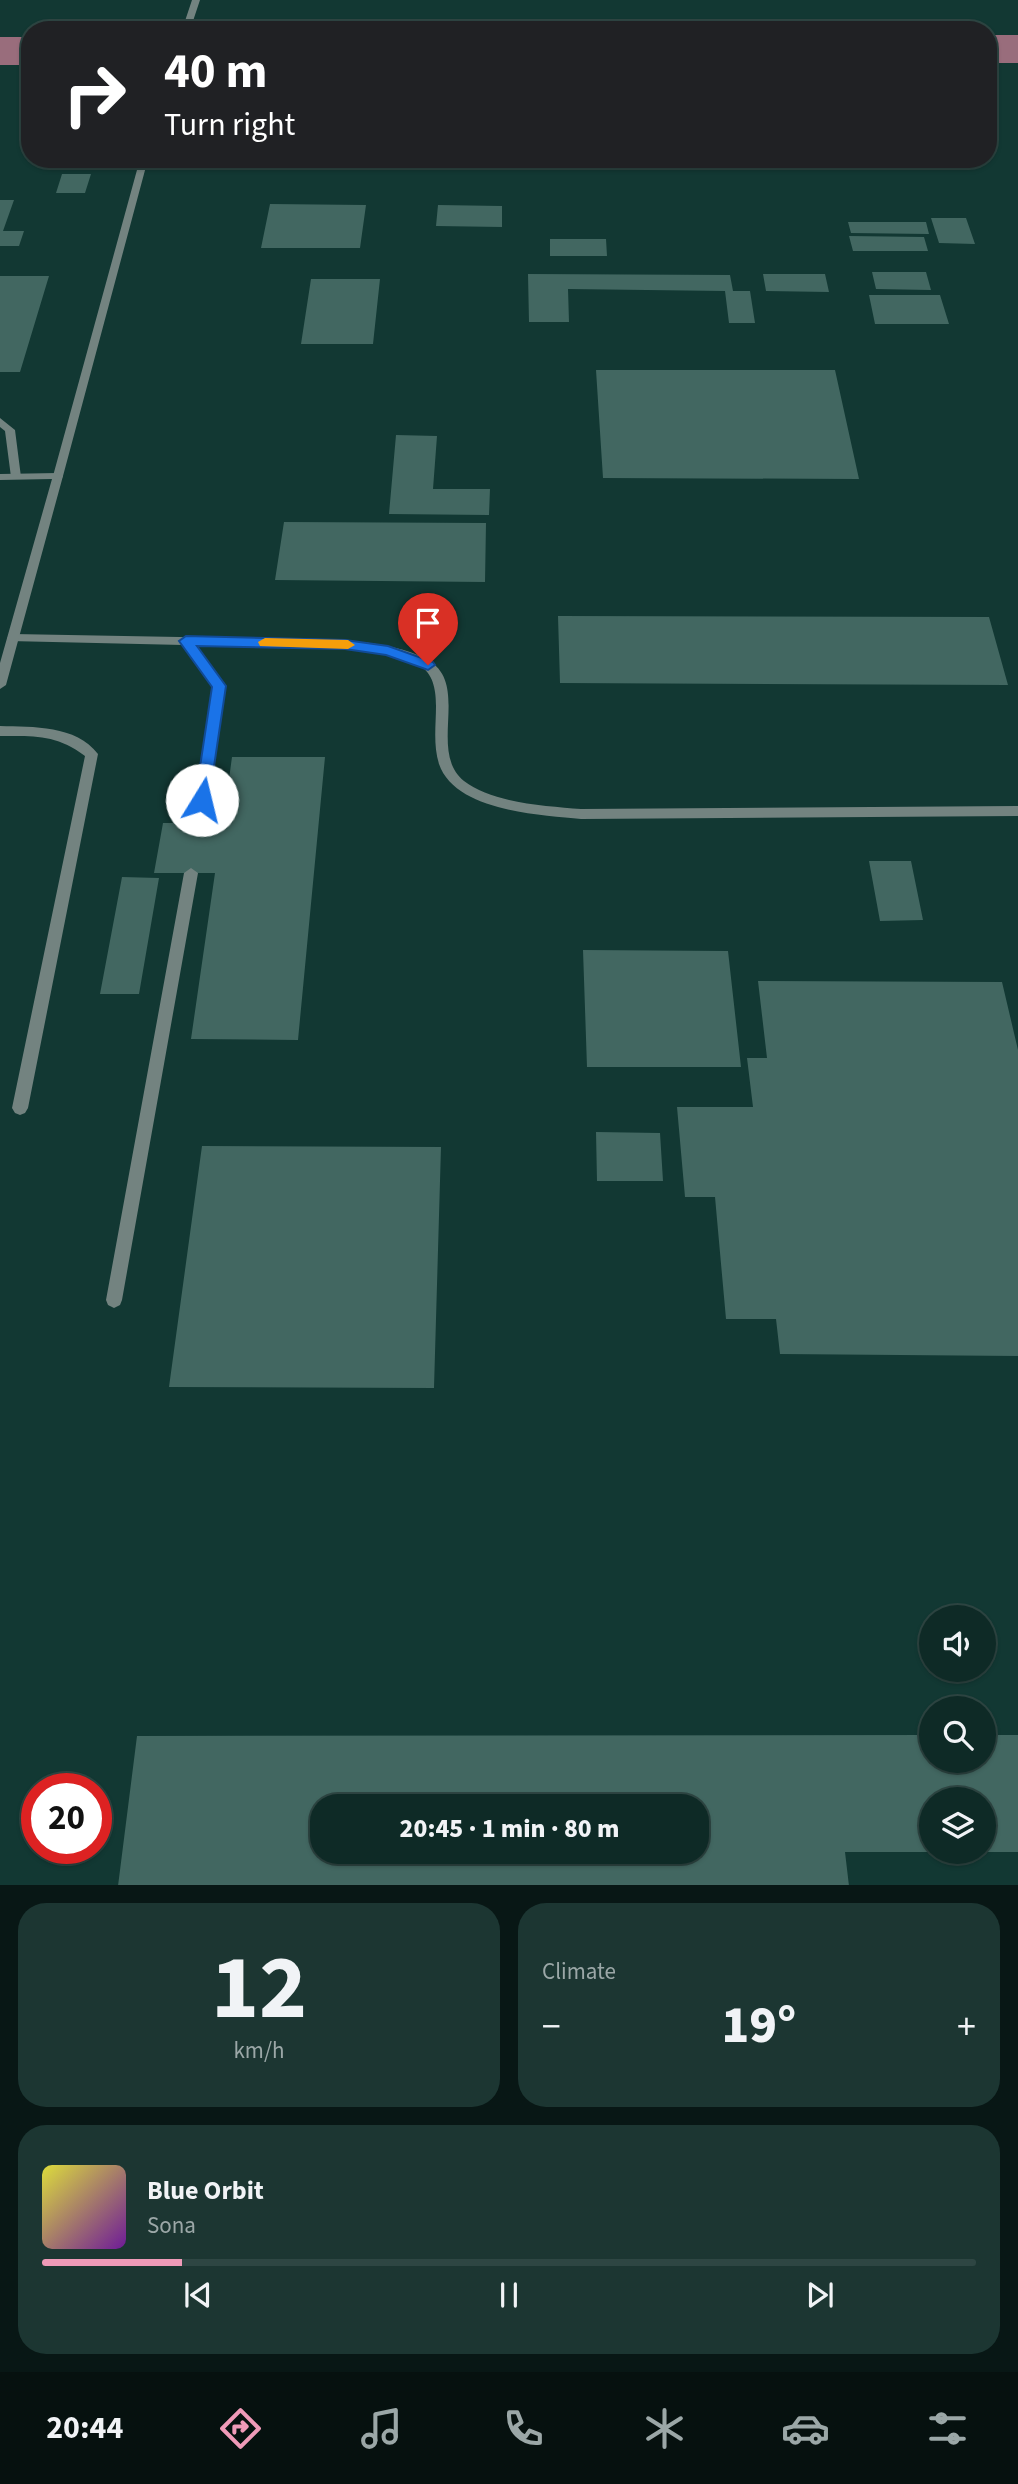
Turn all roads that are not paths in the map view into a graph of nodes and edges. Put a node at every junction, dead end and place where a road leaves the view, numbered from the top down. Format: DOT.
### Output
graph roads {
  1 [pos="196,0"];
  2 [pos="189,21"];
  3 [pos="142,168"];
  4 [pos="0,421"];
  5 [pos="58,476"];
  6 [pos="0,477"];
  7 [pos="16,477"];
  8 [pos="13,638"];
  9 [pos="186,641"];
  10 [pos="0,685"];
  11 [pos="0,731"];
  12 [pos="1018,811"];
  13 [pos="198,823"];
  14 [pos="191,873"];
  15 [pos="20,1108"];
  16 [pos="114,1300"];
  1 -- 2 [label="street"];
  3 -- 5 [label="street"];
  4 -- 7 [label="street"];
  5 -- 7 [label="street"];
  5 -- 8 [label="street"];
  6 -- 7 [label="street"];
  8 -- 9 [label="street"];
  8 -- 10 [label="street"];
  9 -- 12 [label="street"];
  9 -- 13 [label="street"];
  11 -- 15 [label="street"];
  14 -- 16 [label="street"];
}
